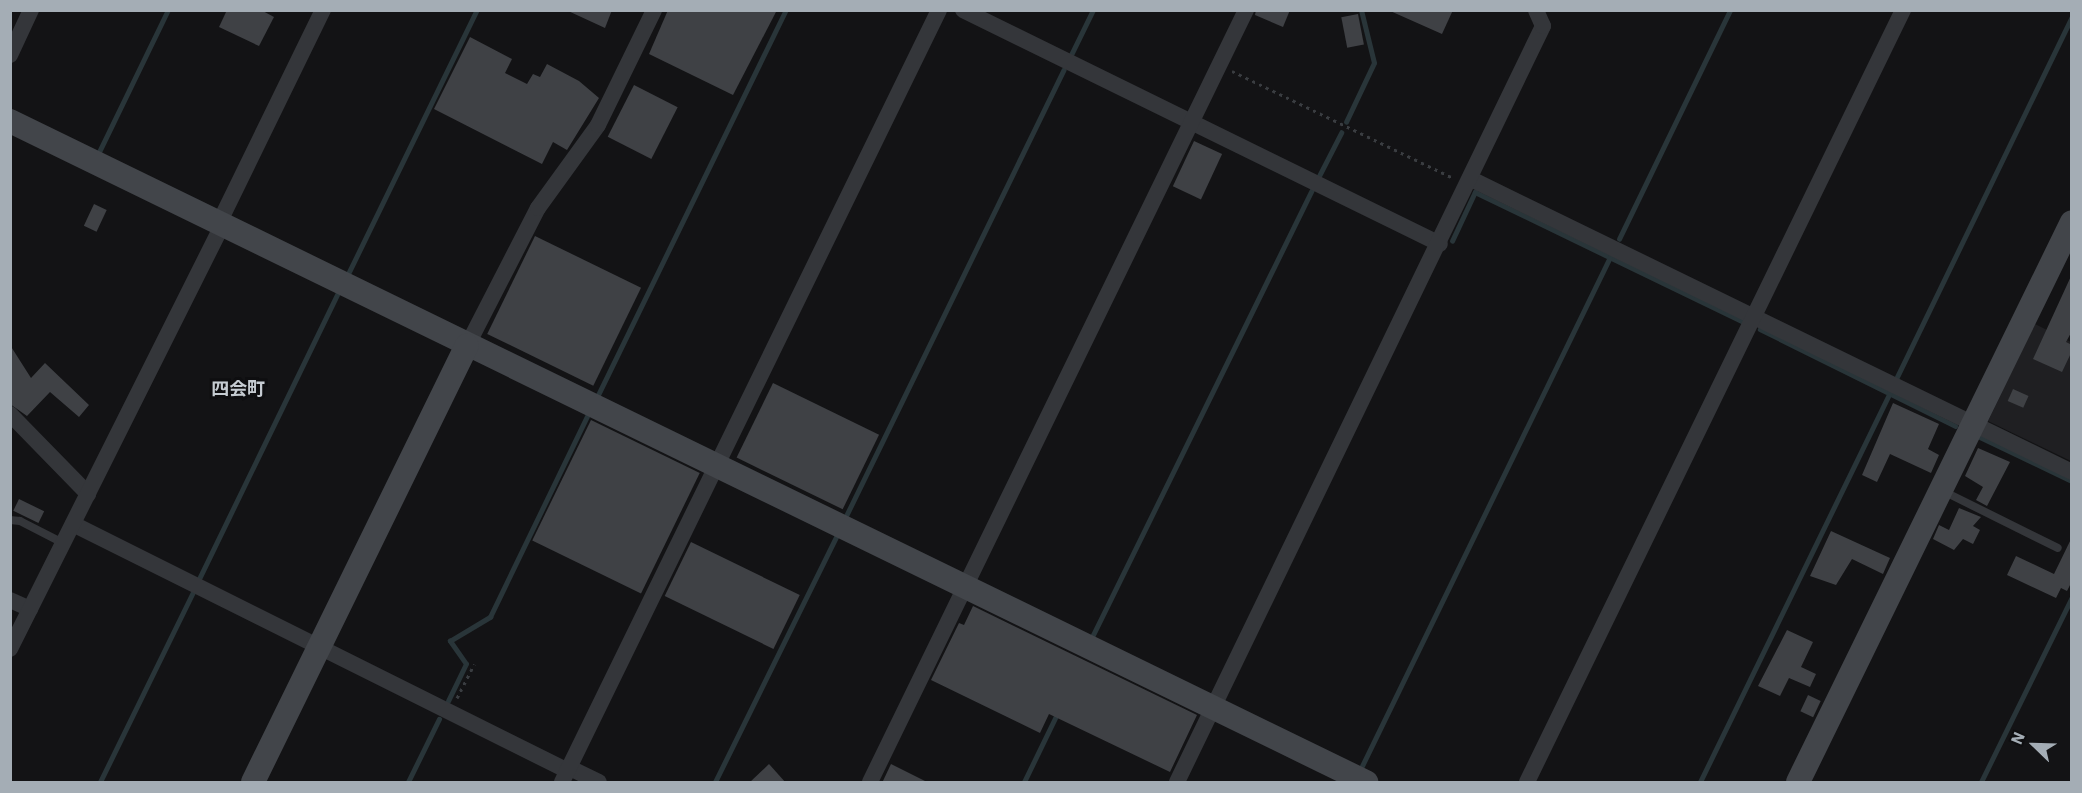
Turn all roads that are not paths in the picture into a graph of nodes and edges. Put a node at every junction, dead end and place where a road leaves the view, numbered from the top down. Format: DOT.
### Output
graph roads {
  1 [pos="31,10"];
  2 [pos="323,10"];
  3 [pos="654,10"];
  4 [pos="939,10"];
  5 [pos="963,10"];
  6 [pos="1246,10"];
  7 [pos="1536,10"];
  8 [pos="1900,11"];
  9 [pos="10,56"];
  10 [pos="10,121"];
  11 [pos="1192,122"];
  12 [pos="1470,183"];
  13 [pos="222,222"];
  14 [pos="2072,222"];
  15 [pos="1440,244"];
  16 [pos="1753,317"];
  17 [pos="467,346"];
  18 [pos="10,414"];
  19 [pos="1973,424"];
  20 [pos="717,468"];
  21 [pos="2072,472"];
  22 [pos="1941,490"];
  23 [pos="88,494"];
  24 [pos="10,520"];
  25 [pos="73,524"];
  26 [pos="63,543"];
  27 [pos="2058,548"];
  28 [pos="966,589"];
  29 [pos="10,600"];
  30 [pos="30,609"];
  31 [pos="10,649"];
  32 [pos="318,650"];
  33 [pos="1214,709"];
  34 [pos="567,774"];
  35 [pos="254,783"];
  36 [pos="598,783"];
  37 [pos="870,783"];
  38 [pos="1178,783"];
  39 [pos="1366,783"];
  40 [pos="1527,783"];
  41 [pos="1798,783"];
  1 -- 9 [label="street"];
  2 -- 13 [label="street"];
  3 -- 17 [label="street"];
  4 -- 20 [label="street"];
  5 -- 11 [label="street"];
  6 -- 11 [label="street"];
  7 -- 12 [label="street"];
  8 -- 16 [label="street"];
  10 -- 13 [label="street"];
  11 -- 15 [label="street"];
  11 -- 28 [label="street"];
  12 -- 15 [label="street"];
  12 -- 16 [label="street"];
  13 -- 17 [label="street"];
  13 -- 23 [label="street"];
  14 -- 19 [label="street"];
  15 -- 33 [label="street"];
  16 -- 19 [label="street"];
  16 -- 40 [label="street"];
  17 -- 20 [label="street"];
  17 -- 32 [label="street"];
  18 -- 23 [label="street"];
  19 -- 21 [label="street"];
  19 -- 22 [label="street"];
  20 -- 28 [label="street"];
  20 -- 34 [label="street"];
  22 -- 27 [label="lane"];
  22 -- 41 [label="street"];
  23 -- 25 [label="street"];
  24 -- 26 [label="lane"];
  25 -- 26 [label="street"];
  25 -- 32 [label="street"];
  26 -- 30 [label="street"];
  28 -- 33 [label="street"];
  28 -- 37 [label="street"];
  29 -- 30 [label="street"];
  30 -- 31 [label="street"];
  32 -- 34 [label="street"];
  32 -- 35 [label="street"];
  33 -- 38 [label="street"];
  33 -- 39 [label="street"];
  34 -- 36 [label="street"];
}
